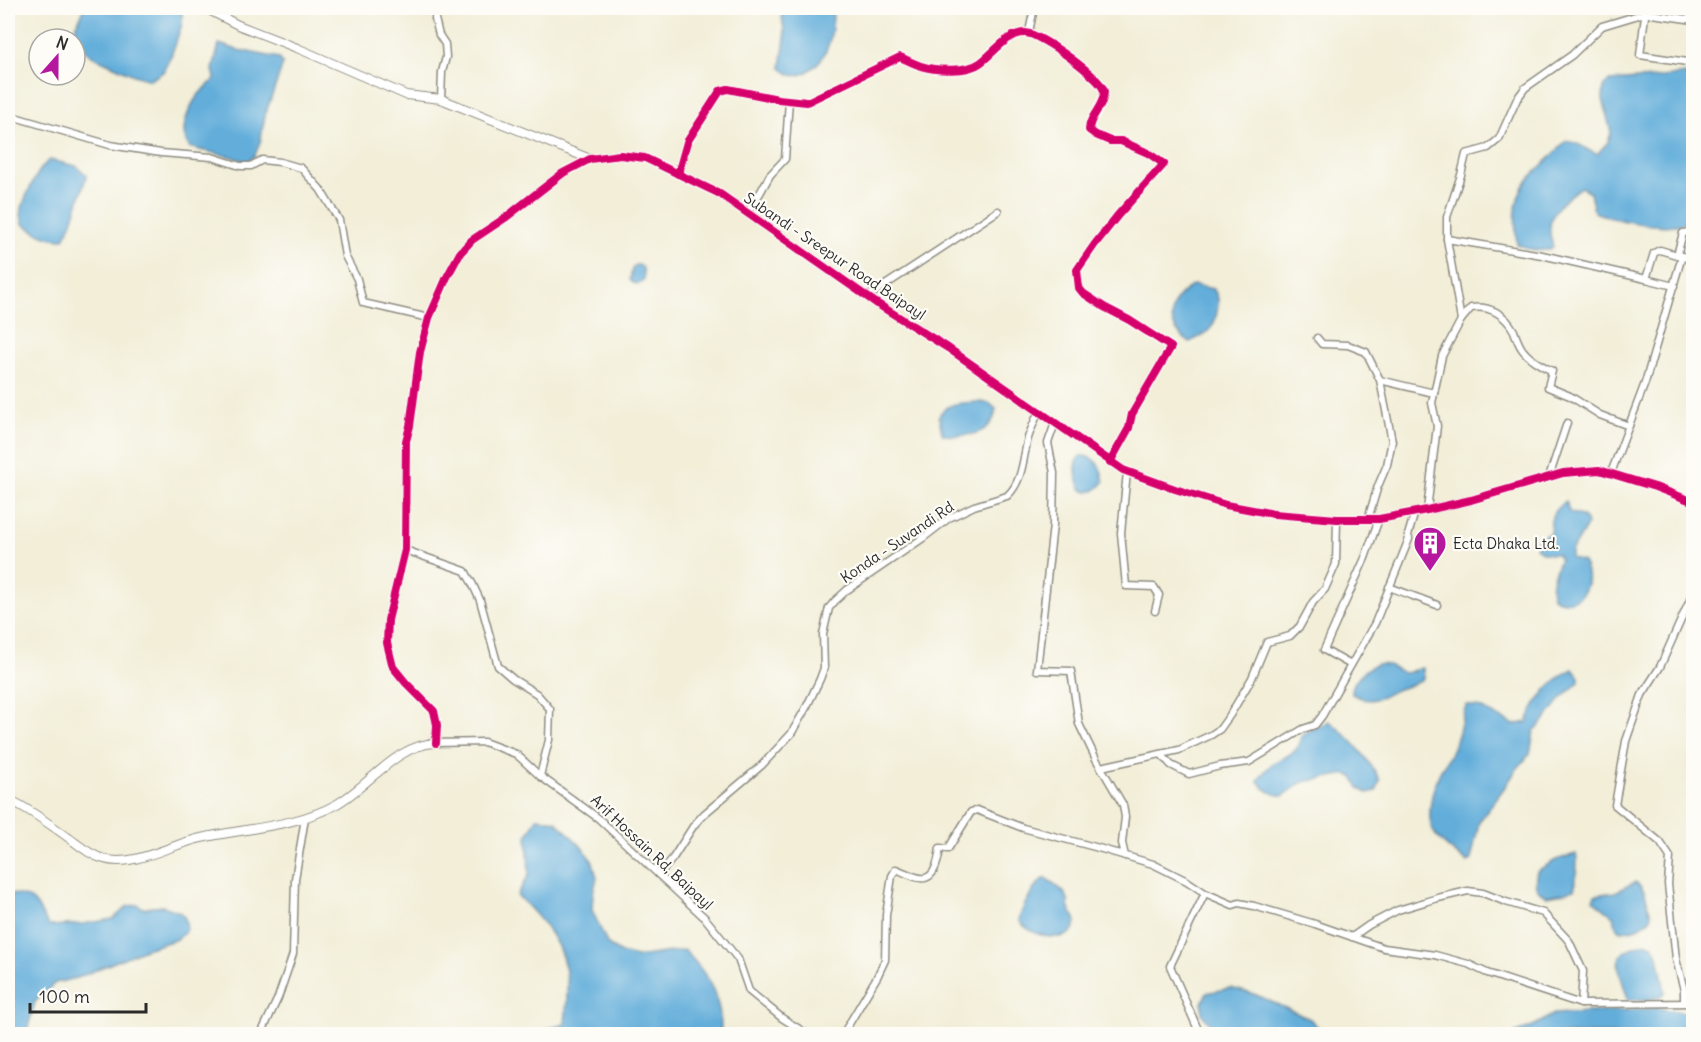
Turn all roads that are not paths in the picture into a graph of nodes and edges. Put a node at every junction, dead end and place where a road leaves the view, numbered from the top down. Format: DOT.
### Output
graph roads {
  1 [pos="205,8"];
  2 [pos="436,8"];
  3 [pos="1034,8"];
  4 [pos="1645,10"];
  5 [pos="1694,20"];
  6 [pos="1029,32"];
  7 [pos="1694,63"];
  8 [pos="441,99"];
  9 [pos="789,100"];
  10 [pos="8,115"];
  11 [pos="590,159"];
  12 [pos="678,174"];
  13 [pos="998,211"];
  14 [pos="747,213"];
  15 [pos="1694,231"];
  16 [pos="1447,239"];
  17 [pos="1679,256"];
  18 [pos="1694,260"];
  19 [pos="1646,279"];
  20 [pos="1674,286"];
  21 [pos="867,297"];
  22 [pos="429,318"];
  23 [pos="1461,320"];
  24 [pos="1317,338"];
  25 [pos="1380,380"];
  26 [pos="1434,393"];
  27 [pos="1039,411"];
  28 [pos="1055,423"];
  29 [pos="1567,423"];
  30 [pos="1629,426"];
  31 [pos="1110,462"];
  32 [pos="1127,472"];
  33 [pos="1611,473"];
  34 [pos="1549,477"];
  35 [pos="1694,502"];
  36 [pos="1427,510"];
  37 [pos="1414,512"];
  38 [pos="1337,519"];
  39 [pos="1368,519"];
  40 [pos="1379,519"];
  41 [pos="405,550"];
  42 [pos="1389,587"];
  43 [pos="1694,591"];
  44 [pos="1437,605"];
  45 [pos="1155,611"];
  46 [pos="1351,665"];
  47 [pos="436,743"];
  48 [pos="1161,754"];
  49 [pos="1101,767"];
  50 [pos="540,776"];
  51 [pos="8,799"];
  52 [pos="305,818"];
  53 [pos="1125,856"];
  54 [pos="659,875"];
  55 [pos="1205,893"];
  56 [pos="1352,937"];
  57 [pos="1684,1002"];
  58 [pos="1694,1003"];
  59 [pos="1581,1004"];
  60 [pos="261,1035"];
  61 [pos="807,1035"];
  62 [pos="843,1035"];
  63 [pos="1200,1035"];
  1 -- 8 [label="street"];
  2 -- 8 [label="street"];
  3 -- 6 [label="street"];
  4 -- 5 [label="street"];
  4 -- 7 [label="street"];
  4 -- 16 [label="street"];
  6 -- 9 [label="street"];
  6 -- 31 [label="street"];
  8 -- 11 [label="street"];
  9 -- 12 [label="street"];
  9 -- 14 [label="street"];
  10 -- 22 [label="street"];
  11 -- 12 [label="street, Subandi - Sreepur Road Baipayl"];
  11 -- 22 [label="street, Subandi - Sreepur Road Baipayl"];
  12 -- 14 [label="street, Subandi - Sreepur Road Baipayl"];
  13 -- 21 [label="street"];
  14 -- 21 [label="street, Subandi - Sreepur Road Baipayl"];
  15 -- 17 [label="street"];
  16 -- 19 [label="street"];
  16 -- 23 [label="street"];
  17 -- 18 [label="street"];
  17 -- 19 [label="street"];
  17 -- 20 [label="street"];
  19 -- 20 [label="street"];
  20 -- 30 [label="street"];
  21 -- 27 [label="street, Subandi - Sreepur Road Baipayl"];
  22 -- 41 [label="street, Subandi - Sreepur Road Baipayl"];
  23 -- 26 [label="street"];
  23 -- 30 [label="street"];
  24 -- 25 [label="street"];
  25 -- 26 [label="street"];
  25 -- 39 [label="street"];
  26 -- 36 [label="street"];
  27 -- 28 [label="street, Subandi - Sreepur Road Baipayl"];
  27 -- 54 [label="street, Konda - Suvandi Rd"];
  28 -- 31 [label="street, Subandi - Sreepur Road Baipayl"];
  28 -- 49 [label="street"];
  29 -- 34 [label="street"];
  30 -- 33 [label="street"];
  31 -- 32 [label="street, Subandi - Sreepur Road Baipayl"];
  32 -- 38 [label="street, Subandi - Sreepur Road Baipayl"];
  32 -- 45 [label="street"];
  33 -- 34 [label="street, Subandi - Sreepur Road Baipayl"];
  33 -- 35 [label="street, Subandi - Sreepur Road Baipayl"];
  34 -- 36 [label="street, Subandi - Sreepur Road Baipayl"];
  36 -- 37 [label="street, Subandi - Sreepur Road Baipayl"];
  37 -- 40 [label="street, Subandi - Sreepur Road Baipayl"];
  37 -- 42 [label="street"];
  38 -- 39 [label="street, Subandi - Sreepur Road Baipayl"];
  38 -- 48 [label="street"];
  39 -- 40 [label="street, Subandi - Sreepur Road Baipayl"];
  40 -- 46 [label="street"];
  41 -- 47 [label="street, Subandi - Sreepur Road Baipayl"];
  41 -- 50 [label="street"];
  42 -- 44 [label="street"];
  42 -- 46 [label="street"];
  43 -- 57 [label="street"];
  46 -- 48 [label="street"];
  47 -- 50 [label="street, Arif Hossain Rd, Baipayl"];
  47 -- 52 [label="street, Arif Hossain Rd, Baipayl"];
  48 -- 49 [label="street"];
  49 -- 53 [label="street"];
  50 -- 54 [label="street, Arif Hossain Rd, Baipayl"];
  51 -- 52 [label="street"];
  52 -- 60 [label="street"];
  53 -- 55 [label="street"];
  53 -- 62 [label="street"];
  54 -- 61 [label="street, Arif Hossain Rd, Baipayl"];
  55 -- 56 [label="street"];
  55 -- 63 [label="street"];
  56 -- 59 [label="street"];
  56 -- 59 [label="street"];
  57 -- 58 [label="street"];
  57 -- 59 [label="street"];
}
